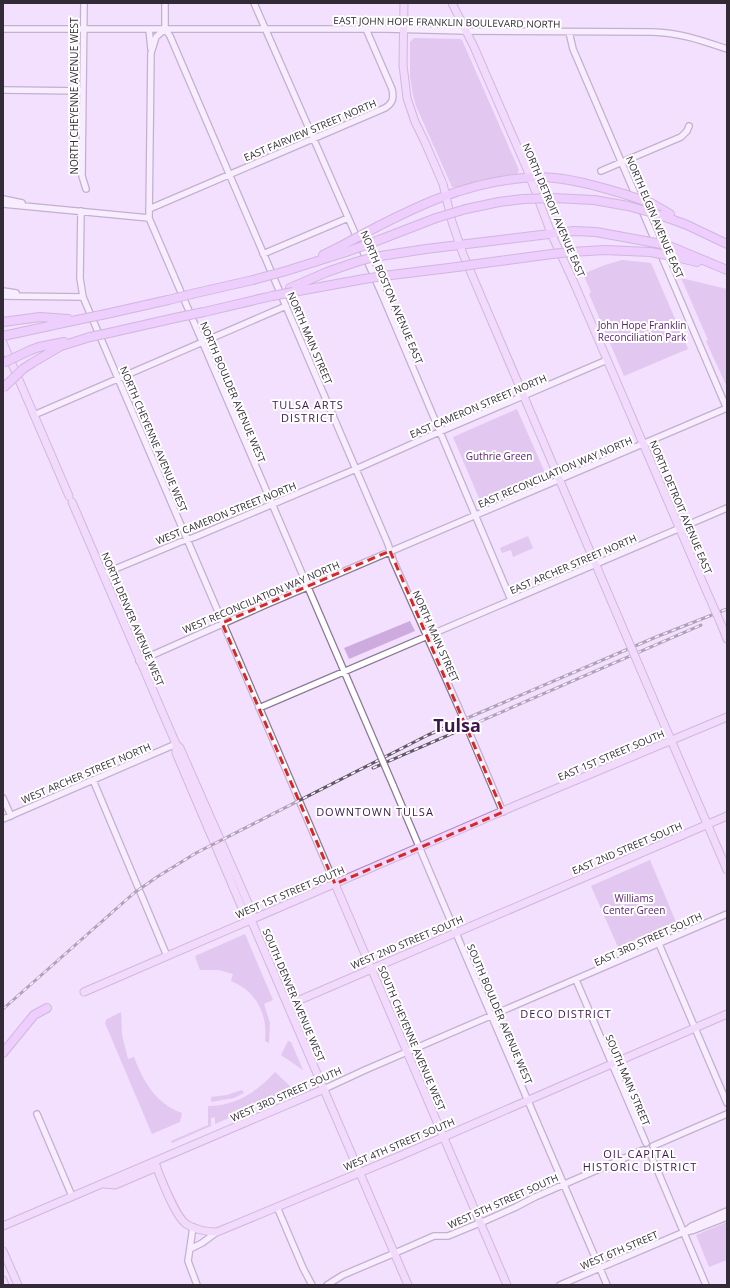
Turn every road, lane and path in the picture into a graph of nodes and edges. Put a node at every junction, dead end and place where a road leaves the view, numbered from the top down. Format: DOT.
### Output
graph roads {
  1 [pos="84,3"];
  2 [pos="165,3"];
  3 [pos="254,3"];
  4 [pos="404,3"];
  5 [pos="452,3"];
  6 [pos="165,28"];
  7 [pos="3,29"];
  8 [pos="84,29"];
  9 [pos="149,29"];
  10 [pos="366,29"];
  11 [pos="266,30"];
  12 [pos="404,30"];
  13 [pos="466,31"];
  14 [pos="568,32"];
  15 [pos="727,49"];
  16 [pos="151,53"];
  17 [pos="3,90"];
  18 [pos="83,91"];
  19 [pos="689,126"];
  20 [pos="314,138"];
  21 [pos="622,163"];
  22 [pos="601,171"];
  23 [pos="229,174"];
  24 [pos="531,177"];
  25 [pos="86,189"];
  26 [pos="446,195"];
  27 [pos="3,199"];
  28 [pos="3,204"];
  29 [pos="31,206"];
  30 [pos="149,209"];
  31 [pos="81,211"];
  32 [pos="150,218"];
  33 [pos="348,218"];
  34 [pos="687,225"];
  35 [pos="551,233"];
  36 [pos="727,244"];
  37 [pos="459,245"];
  38 [pos="344,248"];
  39 [pos="263,254"];
  40 [pos="727,270"];
  41 [pos="292,290"];
  42 [pos="3,291"];
  43 [pos="3,296"];
  44 [pos="30,296"];
  45 [pos="83,297"];
  46 [pos="286,306"];
  47 [pos="77,320"];
  48 [pos="3,322"];
  49 [pos="3,336"];
  50 [pos="90,337"];
  51 [pos="3,343"];
  52 [pos="202,343"];
  53 [pos="607,360"];
  54 [pos="3,363"];
  55 [pos="118,379"];
  56 [pos="3,388"];
  57 [pos="523,396"];
  58 [pos="727,409"];
  59 [pos="34,415"];
  60 [pos="439,432"];
  61 [pos="643,445"];
  62 [pos="356,469"];
  63 [pos="559,480"];
  64 [pos="272,504"];
  65 [pos="727,508"];
  66 [pos="476,516"];
  67 [pos="679,528"];
  68 [pos="187,540"];
  69 [pos="390,551"];
  70 [pos="595,564"];
  71 [pos="103,574"];
  72 [pos="308,587"];
  73 [pos="511,600"];
  74 [pos="222,623"];
  75 [pos="427,636"];
  76 [pos="727,639"];
  77 [pos="139,661"];
  78 [pos="344,672"];
  79 [pos="259,708"];
  80 [pos="727,717"];
  81 [pos="672,740"];
  82 [pos="176,744"];
  83 [pos="378,750"];
  84 [pos="93,780"];
  85 [pos="3,798"];
  86 [pos="299,798"];
  87 [pos="503,812"];
  88 [pos="11,816"];
  89 [pos="727,816"];
  90 [pos="3,819"];
  91 [pos="707,824"];
  92 [pos="419,848"];
  93 [pos="727,870"];
  94 [pos="335,884"];
  95 [pos="238,890"];
  96 [pos="535,898"];
  97 [pos="727,914"];
  98 [pos="251,920"];
  99 [pos="455,932"];
  100 [pos="659,944"];
  101 [pos="167,956"];
  102 [pos="371,969"];
  103 [pos="576,980"];
  104 [pos="84,992"];
  105 [pos="288,1005"];
  106 [pos="47,1008"];
  107 [pos="727,1014"];
  108 [pos="492,1016"];
  109 [pos="695,1028"];
  110 [pos="406,1052"];
  111 [pos="3,1053"];
  112 [pos="611,1064"];
  113 [pos="324,1089"];
  114 [pos="527,1100"];
  115 [pos="727,1103"];
  116 [pos="37,1114"];
  117 [pos="727,1114"];
  118 [pos="443,1136"];
  119 [pos="646,1143"];
  120 [pos="653,1146"];
  121 [pos="643,1150"];
  122 [pos="650,1153"];
  123 [pos="156,1165"];
  124 [pos="359,1172"];
  125 [pos="563,1184"];
  126 [pos="72,1196"];
  127 [pos="277,1207"];
  128 [pos="727,1211"];
  129 [pos="727,1216"];
  130 [pos="481,1222"];
  131 [pos="3,1226"];
  132 [pos="193,1227"];
  133 [pos="217,1232"];
  134 [pos="684,1232"];
  135 [pos="190,1249"];
  136 [pos="3,1251"];
  137 [pos="394,1253"];
  138 [pos="600,1268"];
  139 [pos="3,1280"];
  140 [pos="5,1285"];
  141 [pos="18,1285"];
  142 [pos="197,1285"];
  143 [pos="312,1285"];
  144 [pos="320,1285"];
  145 [pos="327,1285"];
  146 [pos="408,1285"];
  147 [pos="507,1285"];
  148 [pos="560,1285"];
  149 [pos="608,1285"];
  150 [pos="706,1285"];
  1 -- 8 [label="street, NORTH CHEYENNE AVENUE WEST"];
  2 -- 6 [label="street, NORTH MAIN STREET"];
  3 -- 11 [label="street, NORTH BOSTON AVENUE EAST"];
  4 -- 12 [label="main road"];
  5 -- 13 [label="main road, NORTH DETROIT AVENUE EAST"];
  6 -- 9 [label="street, EAST JOHN HOPE FRANKLIN BOULEVARD NORTH"];
  6 -- 11 [label="street, EAST JOHN HOPE FRANKLIN BOULEVARD NORTH"];
  6 -- 16 [label="street, NORTH BOULDER AVENUE WEST"];
  6 -- 23 [label="street, NORTH MAIN STREET"];
  7 -- 8 [label="street, EAST JOHN HOPE FRANKLIN BOULEVARD NORTH"];
  8 -- 9 [label="street, EAST JOHN HOPE FRANKLIN BOULEVARD NORTH"];
  8 -- 18 [label="street, NORTH CHEYENNE AVENUE WEST"];
  9 -- 16 [label="street"];
  10 -- 11 [label="street, EAST JOHN HOPE FRANKLIN BOULEVARD NORTH"];
  10 -- 12 [label="street, EAST JOHN HOPE FRANKLIN BOULEVARD NORTH"];
  10 -- 20 [label="street, EAST FAIRVIEW STREET NORTH"];
  11 -- 20 [label="street, NORTH BOSTON AVENUE EAST"];
  12 -- 13 [label="street, EAST JOHN HOPE FRANKLIN BOULEVARD NORTH"];
  12 -- 26 [label="main road"];
  13 -- 14 [label="street, EAST JOHN HOPE FRANKLIN BOULEVARD NORTH"];
  13 -- 24 [label="main road, NORTH DETROIT AVENUE EAST"];
  14 -- 15 [label="street, EAST JOHN HOPE FRANKLIN BOULEVARD NORTH"];
  14 -- 21 [label="street, NORTH ELGIN AVENUE EAST"];
  16 -- 30 [label="street, NORTH BOULDER AVENUE WEST"];
  17 -- 18 [label="street"];
  18 -- 25 [label="street, NORTH CHEYENNE AVENUE WEST"];
  19 -- 21 [label="street"];
  20 -- 23 [label="street, EAST FAIRVIEW STREET NORTH"];
  20 -- 33 [label="street, NORTH BOSTON AVENUE EAST"];
  21 -- 22 [label="street"];
  21 -- 58 [label="street, NORTH ELGIN AVENUE EAST"];
  23 -- 30 [label="street, EAST FAIRVIEW STREET NORTH"];
  23 -- 39 [label="street, NORTH MAIN STREET"];
  24 -- 26 [label="highway"];
  24 -- 34 [label="highway, bridge"];
  24 -- 35 [label="main road, NORTH DETROIT AVENUE EAST"];
  26 -- 37 [label="main road"];
  26 -- 38 [label="highway, bridge"];
  27 -- 29 [label="street"];
  28 -- 29 [label="street"];
  29 -- 31 [label="street"];
  30 -- 32 [label="street, NORTH BOULDER AVENUE WEST"];
  31 -- 32 [label="street"];
  31 -- 45 [label="street, NORTH CHEYENNE AVENUE WEST"];
  32 -- 52 [label="street, NORTH BOULDER AVENUE WEST"];
  33 -- 39 [label="street"];
  33 -- 60 [label="street, NORTH BOSTON AVENUE EAST"];
  34 -- 36 [label="highway"];
  34 -- 38 [label="highway, bridge"];
  35 -- 37 [label="highway"];
  35 -- 40 [label="highway, bridge"];
  35 -- 53 [label="main road, NORTH DETROIT AVENUE EAST"];
  37 -- 41 [label="highway, bridge"];
  37 -- 57 [label="main road"];
  38 -- 47 [label="highway, bridge"];
  39 -- 46 [label="street, NORTH MAIN STREET"];
  40 -- 41 [label="highway, bridge"];
  41 -- 50 [label="highway, bridge"];
  42 -- 44 [label="street"];
  43 -- 44 [label="street"];
  44 -- 45 [label="street"];
  45 -- 55 [label="street, NORTH CHEYENNE AVENUE WEST"];
  46 -- 52 [label="street"];
  46 -- 62 [label="street, NORTH MAIN STREET"];
  47 -- 48 [label="highway"];
  47 -- 49 [label="highway"];
  50 -- 54 [label="highway, bridge"];
  50 -- 56 [label="highway, bridge"];
  51 -- 59 [label="main road, NORTH DENVER AVENUE WEST"];
  52 -- 55 [label="street"];
  52 -- 64 [label="street, NORTH BOULDER AVENUE WEST"];
  53 -- 57 [label="street, EAST CAMERON STREET NORTH"];
  53 -- 61 [label="main road, NORTH DETROIT AVENUE EAST"];
  55 -- 59 [label="street"];
  55 -- 68 [label="street, NORTH CHEYENNE AVENUE WEST"];
  57 -- 60 [label="street, EAST CAMERON STREET NORTH"];
  57 -- 63 [label="main road"];
  58 -- 61 [label="street, EAST RECONCILIATION WAY NORTH"];
  59 -- 71 [label="main road, NORTH DENVER AVENUE WEST"];
  60 -- 62 [label="street, EAST CAMERON STREET NORTH"];
  60 -- 66 [label="street, NORTH BOSTON AVENUE EAST"];
  61 -- 63 [label="street, EAST RECONCILIATION WAY NORTH"];
  61 -- 67 [label="main road, NORTH DETROIT AVENUE EAST"];
  62 -- 64 [label="street, WEST CAMERON STREET NORTH"];
  62 -- 69 [label="street, NORTH MAIN STREET"];
  63 -- 66 [label="street, EAST RECONCILIATION WAY NORTH"];
  63 -- 70 [label="main road"];
  64 -- 68 [label="street, WEST CAMERON STREET NORTH"];
  64 -- 72 [label="street, NORTH BOULDER AVENUE WEST"];
  65 -- 67 [label="street, EAST ARCHER STREET NORTH"];
  66 -- 69 [label="street, EAST RECONCILIATION WAY NORTH"];
  66 -- 73 [label="street, NORTH BOSTON AVENUE EAST"];
  67 -- 70 [label="street, EAST ARCHER STREET NORTH"];
  67 -- 76 [label="main road, NORTH DETROIT AVENUE EAST, bridge"];
  68 -- 71 [label="street, WEST CAMERON STREET NORTH"];
  68 -- 74 [label="street, NORTH CHEYENNE AVENUE WEST"];
  69 -- 72 [label="street, WEST RECONCILIATION WAY NORTH"];
  69 -- 75 [label="street, NORTH MAIN STREET"];
  70 -- 73 [label="street, EAST ARCHER STREET NORTH"];
  70 -- 81 [label="main road, bridge"];
  71 -- 77 [label="main road, NORTH DENVER AVENUE WEST"];
  72 -- 74 [label="street, WEST RECONCILIATION WAY NORTH"];
  72 -- 78 [label="street, NORTH BOULDER AVENUE WEST"];
  73 -- 75 [label="street, EAST ARCHER STREET NORTH"];
  74 -- 77 [label="street, WEST RECONCILIATION WAY NORTH"];
  74 -- 79 [label="street, NORTH CHEYENNE AVENUE WEST"];
  75 -- 78 [label="street"];
  75 -- 87 [label="street, NORTH MAIN STREET, bridge"];
  77 -- 82 [label="main road, NORTH DENVER AVENUE WEST"];
  78 -- 79 [label="street"];
  78 -- 83 [label="street, NORTH BOULDER AVENUE WEST"];
  79 -- 86 [label="street, NORTH CHEYENNE AVENUE WEST"];
  80 -- 81 [label="main road, EAST 1ST STREET SOUTH"];
  81 -- 87 [label="main road, EAST 1ST STREET SOUTH"];
  81 -- 91 [label="main road"];
  82 -- 84 [label="street, WEST ARCHER STREET NORTH"];
  82 -- 95 [label="main road, NORTH DENVER AVENUE WEST"];
  83 -- 92 [label="street, SOUTH BOULDER AVENUE WEST, bridge"];
  84 -- 88 [label="street, WEST ARCHER STREET NORTH"];
  84 -- 101 [label="street"];
  85 -- 88 [label="street"];
  86 -- 94 [label="street, SOUTH CHEYENNE AVENUE WEST"];
  87 -- 92 [label="main road, WEST 1ST STREET SOUTH"];
  88 -- 90 [label="street, WEST ARCHER STREET NORTH"];
  89 -- 91 [label="main road, EAST 2ND STREET SOUTH"];
  91 -- 93 [label="main road"];
  91 -- 96 [label="main road, EAST 2ND STREET SOUTH"];
  92 -- 94 [label="main road, WEST 1ST STREET SOUTH"];
  92 -- 99 [label="street, SOUTH BOULDER AVENUE WEST"];
  94 -- 98 [label="main road, WEST 1ST STREET SOUTH"];
  94 -- 102 [label="main road, SOUTH CHEYENNE AVENUE WEST"];
  95 -- 98 [label="main road, SOUTH DENVER AVENUE WEST"];
  96 -- 99 [label="main road, WEST 2ND STREET SOUTH"];
  97 -- 100 [label="street, EAST 3RD STREET SOUTH"];
  98 -- 101 [label="main road, WEST 1ST STREET SOUTH"];
  98 -- 105 [label="main road, SOUTH DENVER AVENUE WEST"];
  99 -- 102 [label="main road, WEST 2ND STREET SOUTH"];
  99 -- 108 [label="street, SOUTH BOULDER AVENUE WEST"];
  100 -- 103 [label="street, EAST 3RD STREET SOUTH"];
  100 -- 109 [label="street"];
  101 -- 104 [label="main road, WEST 1ST STREET SOUTH"];
  102 -- 105 [label="main road, WEST 2ND STREET SOUTH"];
  102 -- 110 [label="main road, SOUTH CHEYENNE AVENUE WEST"];
  103 -- 108 [label="street, WEST 3RD STREET SOUTH"];
  103 -- 112 [label="street, SOUTH MAIN STREET"];
  105 -- 113 [label="main road, SOUTH DENVER AVENUE WEST"];
  106 -- 111 [label="highway"];
  107 -- 109 [label="main road, WEST 4TH STREET SOUTH"];
  108 -- 110 [label="street, WEST 3RD STREET SOUTH"];
  108 -- 114 [label="street, SOUTH BOULDER AVENUE WEST"];
  109 -- 112 [label="main road, WEST 4TH STREET SOUTH"];
  109 -- 115 [label="street"];
  110 -- 113 [label="street, WEST 3RD STREET SOUTH"];
  110 -- 118 [label="main road, SOUTH CHEYENNE AVENUE WEST"];
  112 -- 114 [label="main road, WEST 4TH STREET SOUTH"];
  112 -- 119 [label="street, SOUTH MAIN STREET"];
  113 -- 123 [label="main road, WEST 3RD STREET SOUTH"];
  113 -- 124 [label="main road, SOUTH DENVER AVENUE WEST"];
  114 -- 118 [label="main road, WEST 4TH STREET SOUTH"];
  114 -- 125 [label="street, SOUTH BOULDER AVENUE WEST"];
  116 -- 126 [label="street"];
  117 -- 120 [label="street"];
  118 -- 124 [label="main road, WEST 4TH STREET SOUTH"];
  118 -- 130 [label="main road, SOUTH CHEYENNE AVENUE WEST"];
  119 -- 120 [label="street"];
  119 -- 121 [label="street"];
  120 -- 122 [label="street"];
  121 -- 122 [label="street"];
  121 -- 125 [label="street, WEST 5TH STREET SOUTH"];
  122 -- 134 [label="street"];
  123 -- 126 [label="main road, WEST 3RD STREET SOUTH"];
  123 -- 132 [label="main road"];
  124 -- 127 [label="main road, WEST 4TH STREET SOUTH"];
  124 -- 137 [label="main road, SOUTH DENVER AVENUE WEST"];
  125 -- 130 [label="street, WEST 5TH STREET SOUTH"];
  125 -- 138 [label="street, SOUTH BOULDER AVENUE WEST"];
  126 -- 131 [label="main road, WEST 3RD STREET SOUTH"];
  127 -- 133 [label="main road, WEST 4TH STREET SOUTH"];
  127 -- 143 [label="street"];
  128 -- 134 [label="street"];
  129 -- 134 [label="street"];
  130 -- 137 [label="street, WEST 5TH STREET SOUTH"];
  130 -- 147 [label="main road, SOUTH CHEYENNE AVENUE WEST"];
  132 -- 133 [label="main road"];
  132 -- 135 [label="street"];
  133 -- 135 [label="street"];
  134 -- 138 [label="street, WEST 6TH STREET"];
  134 -- 150 [label="street"];
  135 -- 142 [label="street"];
  136 -- 141 [label="main road"];
  137 -- 145 [label="street, WEST 5TH STREET SOUTH"];
  137 -- 146 [label="main road, SOUTH DENVER AVENUE WEST"];
  138 -- 148 [label="street, WEST 6TH STREET"];
  138 -- 149 [label="street, SOUTH BOULDER AVENUE WEST"];
  139 -- 140 [label="main road"];
  144 -- 145 [label="street, WEST 5TH STREET SOUTH"];
}
